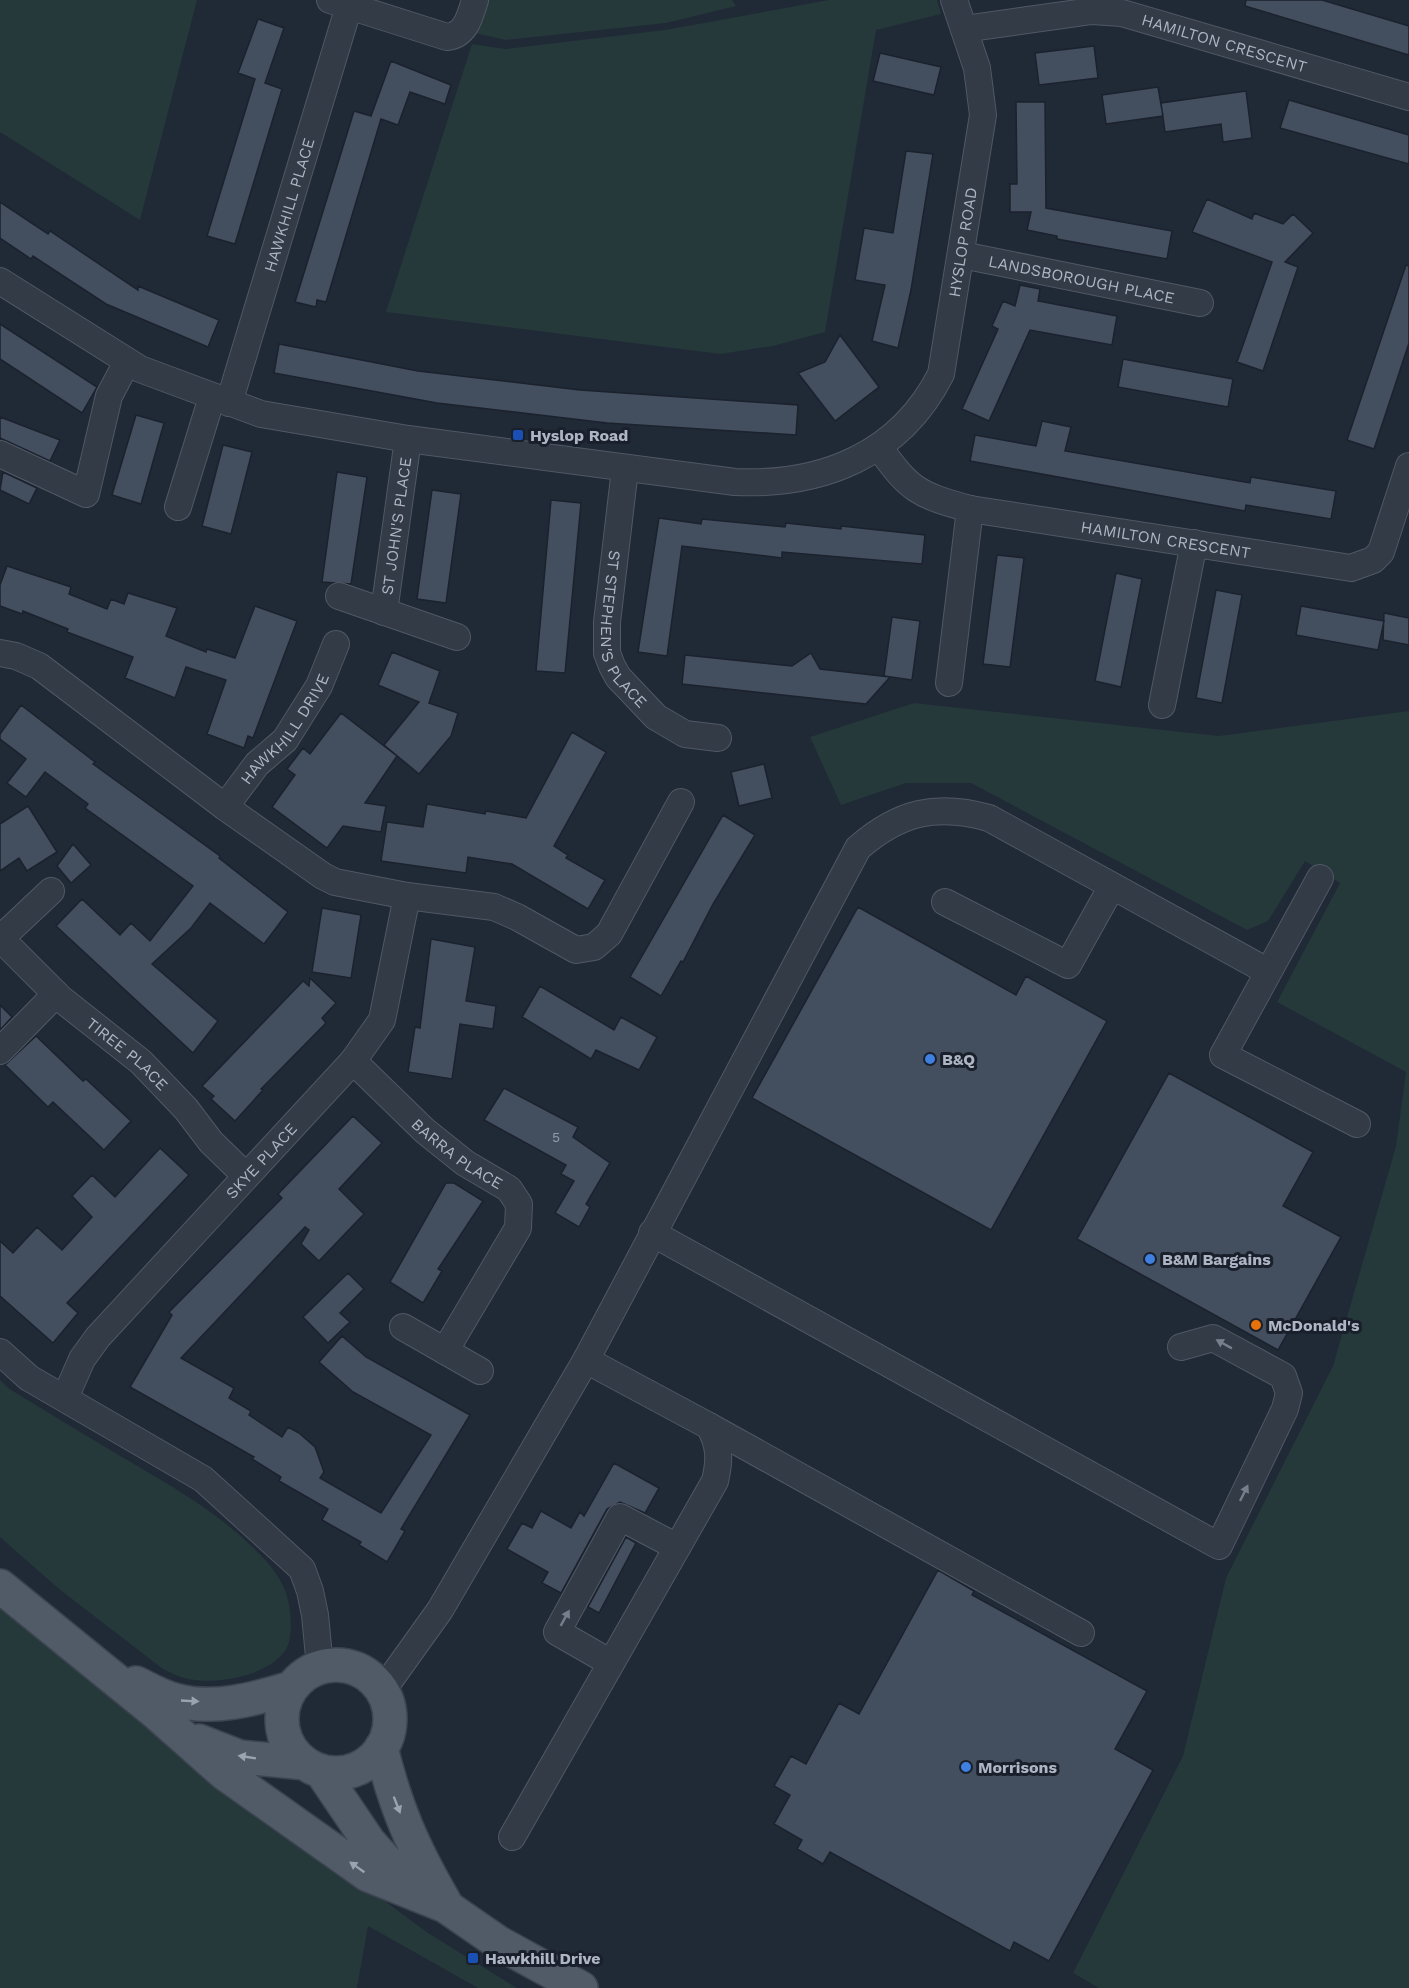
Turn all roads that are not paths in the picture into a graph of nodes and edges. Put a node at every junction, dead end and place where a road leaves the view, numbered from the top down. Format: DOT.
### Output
graph roads {
  1 [pos="475,0"];
  2 [pos="954,0"];
  3 [pos="339,3"];
  4 [pos="964,29"];
  5 [pos="1409,97"];
  6 [pos="962,255"];
  7 [pos="0,281"];
  8 [pos="1200,303"];
  9 [pos="127,362"];
  10 [pos="220,400"];
  11 [pos="408,439"];
  12 [pos="879,447"];
  13 [pos="0,454"];
  14 [pos="1409,466"];
  15 [pos="625,469"];
  16 [pos="178,507"];
  17 [pos="970,509"];
  18 [pos="1194,543"];
  19 [pos="339,596"];
  20 [pos="384,612"];
  21 [pos="458,637"];
  22 [pos="336,644"];
  23 [pos="0,653"];
  24 [pos="949,683"];
  25 [pos="1162,705"];
  26 [pos="718,738"];
  27 [pos="681,802"];
  28 [pos="225,807"];
  29 [pos="1320,878"];
  30 [pos="1112,886"];
  31 [pos="51,891"];
  32 [pos="407,896"];
  33 [pos="945,902"];
  34 [pos="0,939"];
  35 [pos="1267,971"];
  36 [pos="56,994"];
  37 [pos="0,1051"];
  38 [pos="353,1061"];
  39 [pos="1357,1124"];
  40 [pos="245,1175"];
  41 [pos="652,1233"];
  42 [pos="403,1327"];
  43 [pos="1181,1347"];
  44 [pos="444,1351"];
  45 [pos="0,1352"];
  46 [pos="586,1360"];
  47 [pos="480,1371"];
  48 [pos="65,1398"];
  49 [pos="709,1426"];
  50 [pos="677,1546"];
  51 [pos="0,1586"];
  52 [pos="1081,1633"];
  53 [pos="611,1663"];
  54 [pos="97,1665"];
  55 [pos="320,1667"];
  56 [pos="291,1688"];
  57 [pos="382,1691"];
  58 [pos="155,1712"];
  59 [pos="381,1748"];
  60 [pos="313,1767"];
  61 [pos="512,1837"];
  62 [pos="448,1908"];
  63 [pos="581,1988"];
  1 -- 3 [label="street, HAWKHILL PLACE"];
  2 -- 4 [label="street, HYSLOP ROAD"];
  3 -- 10 [label="street, HAWKHILL PLACE"];
  4 -- 5 [label="street, HAMILTON CRESCENT"];
  4 -- 6 [label="street, HYSLOP ROAD"];
  6 -- 8 [label="street, LANDSBOROUGH PLACE"];
  6 -- 12 [label="street, HYSLOP ROAD"];
  7 -- 9 [label="street, HYSLOP ROAD"];
  9 -- 10 [label="street, HYSLOP ROAD"];
  9 -- 13 [label="street"];
  10 -- 11 [label="street, HYSLOP ROAD"];
  10 -- 16 [label="street, HAWKHILL PLACE"];
  11 -- 15 [label="street, HYSLOP ROAD"];
  11 -- 20 [label="street, ST JOHN'S PLACE"];
  12 -- 15 [label="street, HYSLOP ROAD"];
  12 -- 17 [label="street, HAMILTON CRESCENT"];
  14 -- 18 [label="street, HAMILTON CRESCENT"];
  15 -- 26 [label="street, ST STEPHEN'S PLACE"];
  17 -- 18 [label="street, HAMILTON CRESCENT"];
  17 -- 24 [label="street"];
  18 -- 25 [label="street"];
  19 -- 20 [label="street"];
  20 -- 21 [label="street"];
  22 -- 28 [label="street, HAWKHILL DRIVE"];
  23 -- 28 [label="street"];
  27 -- 32 [label="street"];
  28 -- 32 [label="street"];
  29 -- 35 [label="street"];
  30 -- 33 [label="street"];
  30 -- 35 [label="street"];
  30 -- 41 [label="street"];
  31 -- 34 [label="street, TIREE PLACE"];
  32 -- 38 [label="street, SKYE PLACE"];
  34 -- 36 [label="street, TIREE PLACE"];
  35 -- 39 [label="street"];
  36 -- 37 [label="street"];
  36 -- 40 [label="street, TIREE PLACE"];
  38 -- 40 [label="street, SKYE PLACE"];
  38 -- 44 [label="street, BARRA PLACE"];
  40 -- 48 [label="street, SKYE PLACE"];
  41 -- 43 [label="street, one-way"];
  41 -- 46 [label="street"];
  42 -- 44 [label="street"];
  44 -- 47 [label="street"];
  45 -- 48 [label="street"];
  46 -- 49 [label="street"];
  46 -- 57 [label="street"];
  48 -- 55 [label="street"];
  49 -- 50 [label="street"];
  49 -- 52 [label="street"];
  50 -- 53 [label="street"];
  53 -- 50 [label="street, one-way"];
  51 -- 54 [label="main road"];
  53 -- 61 [label="street"];
  54 -- 56 [label="main road, one-way"];
  54 -- 58 [label="main road"];
  55 -- 56 [label="main road"];
  55 -- 57 [label="main road"];
  56 -- 60 [label="main road"];
  57 -- 59 [label="main road"];
  60 -- 58 [label="main road, one-way"];
  62 -- 58 [label="main road, one-way"];
  59 -- 60 [label="main road"];
  59 -- 62 [label="main road, one-way"];
  60 -- 62 [label="main road"];
  62 -- 63 [label="main road"];
}
